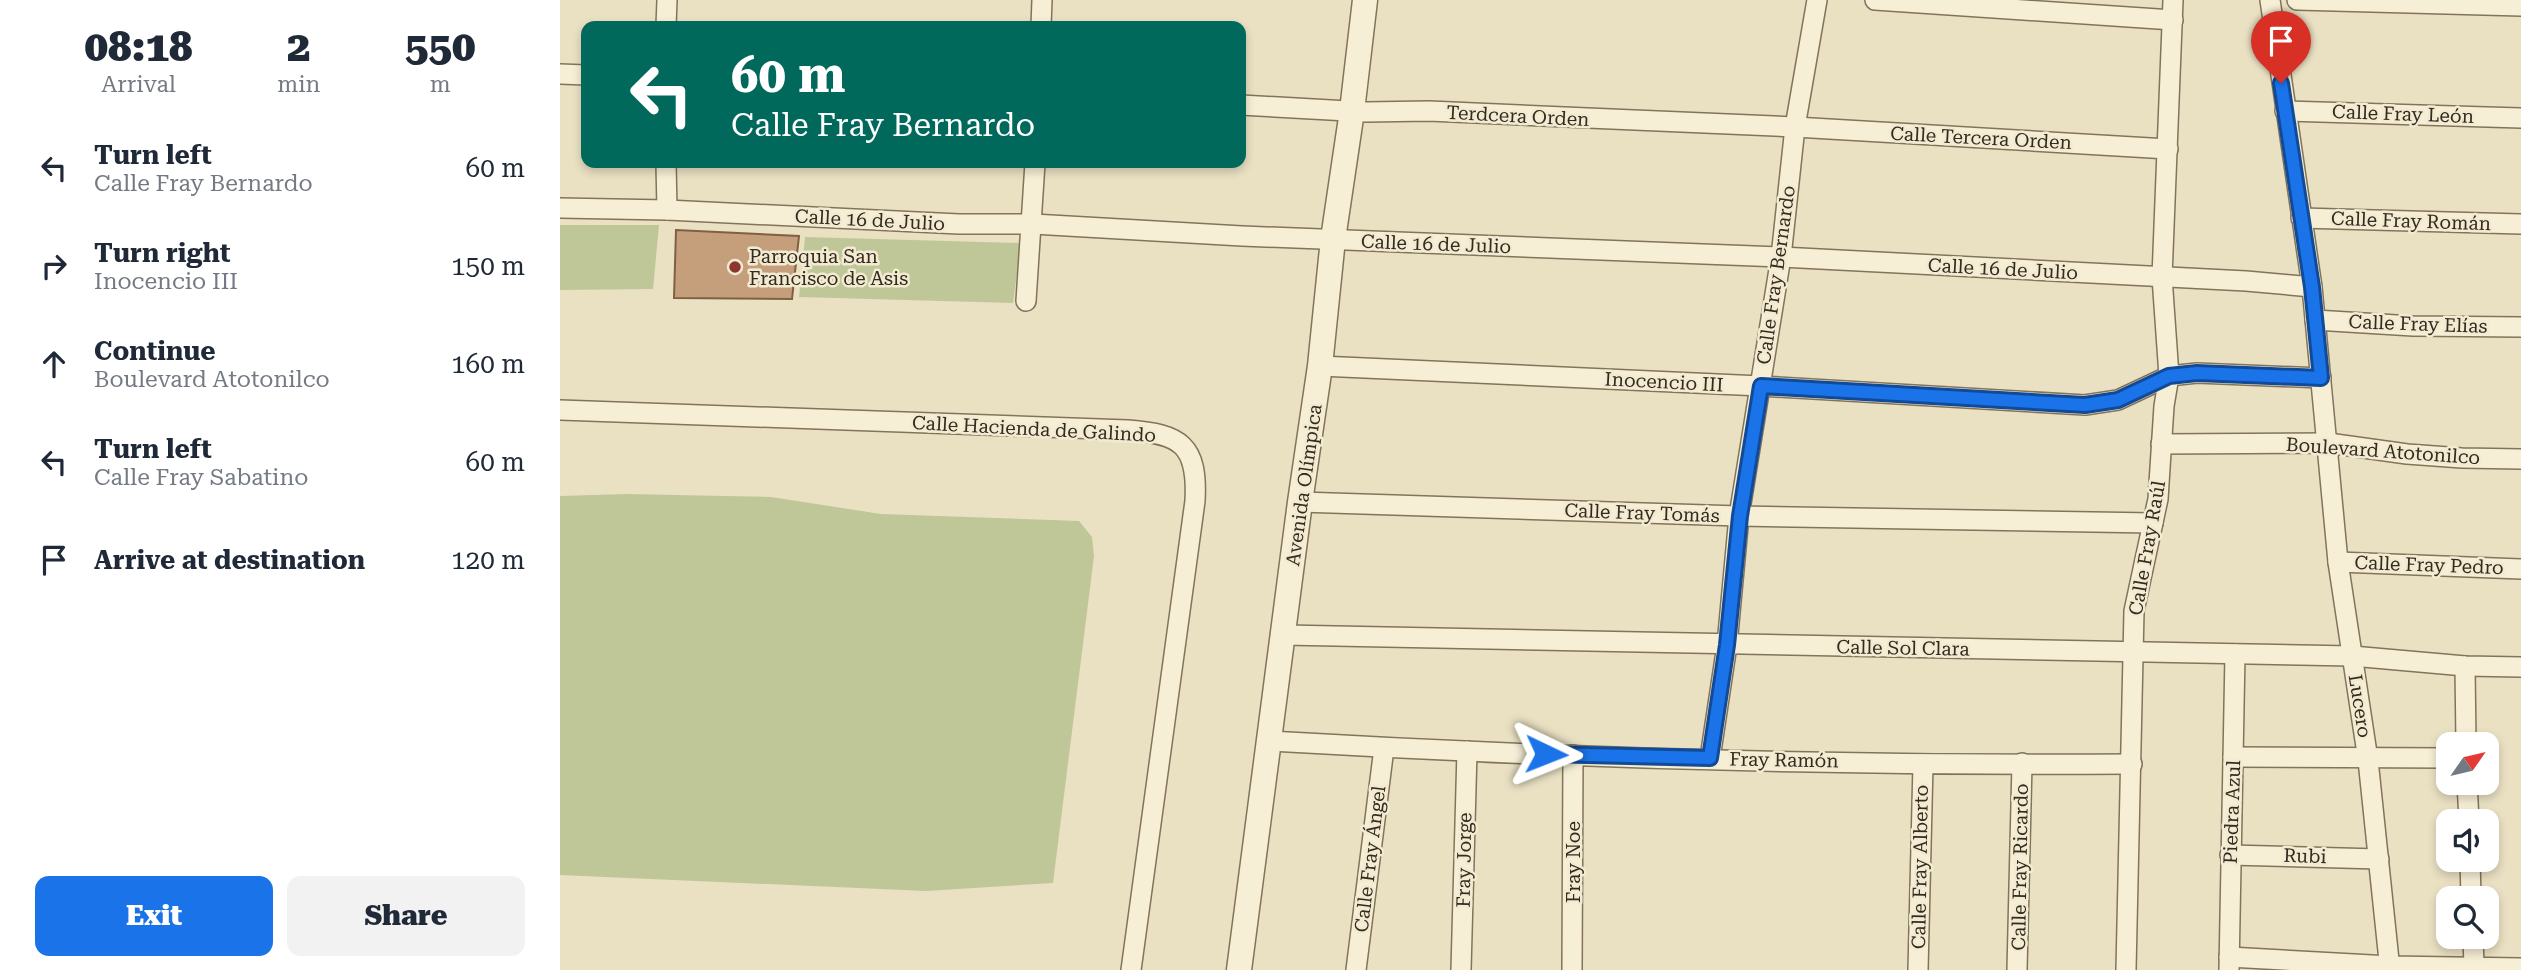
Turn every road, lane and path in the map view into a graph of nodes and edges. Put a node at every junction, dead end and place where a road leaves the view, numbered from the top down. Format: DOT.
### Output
graph roads {
  1 [pos="667,0"];
  2 [pos="1042,0"];
  3 [pos="1364,0"];
  4 [pos="1817,0"];
  5 [pos="1875,0"];
  6 [pos="2270,0"];
  7 [pos="2297,0"];
  8 [pos="2521,6"];
  9 [pos="2173,10"];
  10 [pos="666,21"];
  11 [pos="1041,21"];
  12 [pos="560,74"];
  13 [pos="581,75"];
  14 [pos="1246,105"];
  15 [pos="1352,111"];
  16 [pos="2285,111"];
  17 [pos="2521,118"];
  18 [pos="1795,127"];
  19 [pos="2168,149"];
  20 [pos="666,168"];
  21 [pos="1035,168"];
  22 [pos="560,208"];
  23 [pos="667,209"];
  24 [pos="2301,218"];
  25 [pos="1033,224"];
  26 [pos="2521,224"];
  27 [pos="1333,239"];
  28 [pos="1780,257"];
  29 [pos="2162,276"];
  30 [pos="2312,287"];
  31 [pos="1026,301"];
  32 [pos="2315,320"];
  33 [pos="2521,327"];
  34 [pos="1320,366"];
  35 [pos="2169,376"];
  36 [pos="2321,378"];
  37 [pos="1761,386"];
  38 [pos="560,410"];
  39 [pos="2328,443"];
  40 [pos="2161,444"];
  41 [pos="2521,459"];
  42 [pos="1300,502"];
  43 [pos="1740,516"];
  44 [pos="2153,523"];
  45 [pos="2338,562"];
  46 [pos="2521,569"];
  47 [pos="1284,635"];
  48 [pos="1727,645"];
  49 [pos="2134,652"];
  50 [pos="2235,654"];
  51 [pos="2352,656"];
  52 [pos="2465,666"];
  53 [pos="2521,667"];
  54 [pos="2466,732"];
  55 [pos="1269,741"];
  56 [pos="1384,748"];
  57 [pos="1467,751"];
  58 [pos="1573,755"];
  59 [pos="2234,757"];
  60 [pos="1710,758"];
  61 [pos="2436,758"];
  62 [pos="2368,760"];
  63 [pos="2022,763"];
  64 [pos="1923,764"];
  65 [pos="2132,764"];
  66 [pos="2231,855"];
  67 [pos="2379,859"];
  68 [pos="2473,949"];
  69 [pos="2229,964"];
  70 [pos="2474,967"];
  71 [pos="2390,968"];
  72 [pos="2521,968"];
  73 [pos="1131,970"];
  74 [pos="1240,970"];
  75 [pos="1356,970"];
  76 [pos="1461,970"];
  77 [pos="1572,970"];
  78 [pos="1918,970"];
  79 [pos="2017,970"];
  80 [pos="2126,970"];
  1 -- 10 [label="street"];
  2 -- 11 [label="street"];
  3 -- 15 [label="street, Avenida Olímpica"];
  4 -- 18 [label="street, Calle Fray Bernardo"];
  5 -- 9 [label="street"];
  6 -- 16 [label="street, Lucero"];
  7 -- 8 [label="street"];
  9 -- 19 [label="street, Calle Fray Raúl"];
  12 -- 13 [label="street"];
  14 -- 15 [label="street, Terdcera Orden"];
  15 -- 18 [label="street, Terdcera Orden"];
  15 -- 27 [label="street, Avenida Olímpica"];
  16 -- 17 [label="street, Calle Fray León"];
  16 -- 24 [label="street, Lucero"];
  18 -- 19 [label="street, Calle Tercera Orden"];
  18 -- 28 [label="street, Calle Fray Bernardo"];
  19 -- 29 [label="street, Calle Fray Raúl"];
  20 -- 23 [label="street"];
  21 -- 25 [label="street"];
  22 -- 23 [label="street, Calle 16 de Julio"];
  23 -- 25 [label="street, Calle 16 de Julio"];
  24 -- 26 [label="street, Calle Fray Román"];
  24 -- 30 [label="street, Lucero"];
  25 -- 27 [label="street, Calle 16 de Julio"];
  25 -- 31 [label="street"];
  27 -- 28 [label="street, Calle 16 de Julio"];
  27 -- 34 [label="street, Avenida Olímpica"];
  28 -- 29 [label="street, Calle 16 de Julio"];
  28 -- 37 [label="street, Calle Fray Bernardo"];
  29 -- 30 [label="street, Calle 16 de Julio"];
  29 -- 35 [label="street, Calle Fray Raúl"];
  30 -- 32 [label="street, Lucero"];
  32 -- 33 [label="street, Calle Fray Elías"];
  32 -- 36 [label="street, Lucero"];
  34 -- 37 [label="street, Inocencio III"];
  34 -- 42 [label="street, Avenida Olímpica"];
  35 -- 36 [label="street"];
  35 -- 37 [label="street, Inocencio III"];
  35 -- 40 [label="street, Calle Fray Raúl"];
  36 -- 39 [label="street, Lucero"];
  37 -- 43 [label="street, Calle Fray Bernardo"];
  38 -- 73 [label="street, Calle Hacienda de Galindo"];
  39 -- 40 [label="street, Boulevard Atotonilco"];
  39 -- 41 [label="street, Boulevard Atotonilco"];
  39 -- 45 [label="street, Lucero"];
  40 -- 44 [label="street, Calle Fray Raúl"];
  42 -- 43 [label="street, Calle Fray Tomás"];
  42 -- 47 [label="street, Avenida Olímpica"];
  43 -- 44 [label="street, Calle Fray Tomás"];
  43 -- 48 [label="street, Calle Fray Bernardo"];
  44 -- 49 [label="street, Calle Fray Raúl"];
  45 -- 46 [label="street, Calle Fray Pedro"];
  45 -- 51 [label="street, Lucero"];
  47 -- 48 [label="street, Calle Sol Clara"];
  47 -- 55 [label="street, Avenida Olímpica"];
  48 -- 49 [label="street, Calle Sol Clara"];
  48 -- 60 [label="street, Calle Fray Bernardo"];
  49 -- 50 [label="street, Calle Sol Clara"];
  49 -- 65 [label="street, Calle Fray Raúl"];
  50 -- 51 [label="street, Calle Sol Clara"];
  50 -- 59 [label="street, Piedra Azul"];
  51 -- 52 [label="street, Calle Sol Clara"];
  51 -- 62 [label="street, Lucero"];
  52 -- 53 [label="street, Calle Sol Clara"];
  52 -- 54 [label="street"];
  55 -- 56 [label="street, Fray Ramón"];
  55 -- 74 [label="street, Avenida Olímpica"];
  56 -- 57 [label="street, Fray Ramón"];
  56 -- 75 [label="street, Calle Fray Ángel"];
  57 -- 58 [label="street, Fray Ramón"];
  57 -- 76 [label="street, Fray Jorge"];
  58 -- 60 [label="street, Fray Ramón"];
  58 -- 77 [label="street, Fray Noe"];
  59 -- 62 [label="street"];
  59 -- 66 [label="street, Piedra Azul"];
  60 -- 64 [label="street, Fray Ramón"];
  61 -- 62 [label="street"];
  62 -- 67 [label="street, Lucero"];
  63 -- 64 [label="street, Fray Ramón"];
  63 -- 65 [label="street, Fray Ramón"];
  63 -- 79 [label="street, Calle Fray Ricardo"];
  64 -- 78 [label="street, Calle Fray Alberto"];
  65 -- 80 [label="street, Calle Fray Raúl"];
  66 -- 67 [label="street, Rubi"];
  66 -- 69 [label="street, Piedra Azul"];
  67 -- 71 [label="street, Lucero"];
  68 -- 70 [label="street"];
  69 -- 71 [label="street"];
  70 -- 71 [label="street"];
  70 -- 72 [label="street"];
}
